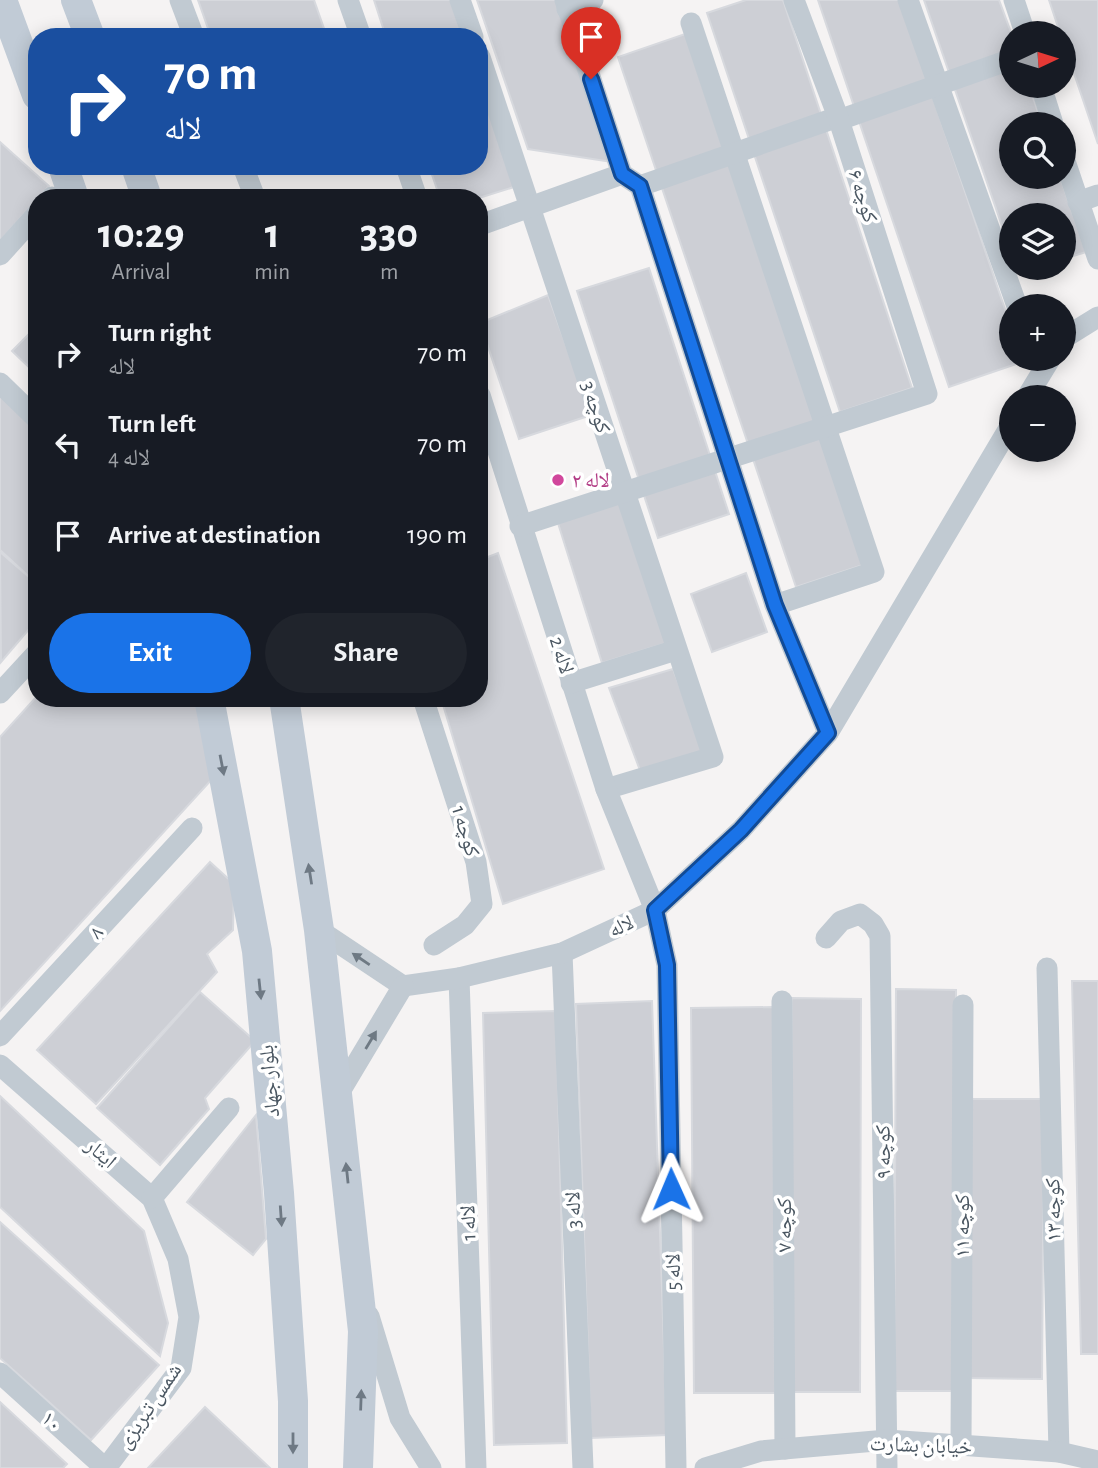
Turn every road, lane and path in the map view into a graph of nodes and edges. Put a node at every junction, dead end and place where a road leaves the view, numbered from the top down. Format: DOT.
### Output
graph roads {
  1 [pos="2,0"];
  2 [pos="76,0"];
  3 [pos="180,0"];
  4 [pos="348,0"];
  5 [pos="460,0"];
  6 [pos="593,0"];
  7 [pos="794,0"];
  8 [pos="908,0"];
  9 [pos="1014,0"];
  10 [pos="566,4"];
  11 [pos="1021,21"];
  12 [pos="691,23"];
  13 [pos="87,28"];
  14 [pos="191,28"];
  15 [pos="359,28"];
  16 [pos="470,28"];
  17 [pos="999,64"];
  18 [pos="28,71"];
  19 [pos="488,81"];
  20 [pos="937,87"];
  21 [pos="838,118"];
  22 [pos="733,154"];
  23 [pos="622,174"];
  24 [pos="1076,178"];
  25 [pos="640,186"];
  26 [pos="1088,199"];
  27 [pos="530,206"];
  28 [pos="488,222"];
  29 [pos="28,224"];
  30 [pos="0,255"];
  31 [pos="1098,259"];
  32 [pos="1013,294"];
  33 [pos="1098,317"];
  34 [pos="1076,331"];
  35 [pos="0,383"];
  36 [pos="28,410"];
  37 [pos="488,422"];
  38 [pos="826,426"];
  39 [pos="999,446"];
  40 [pos="727,458"];
  41 [pos="624,493"];
  42 [pos="520,526"];
  43 [pos="775,605"];
  44 [pos="676,650"];
  45 [pos="28,663"];
  46 [pos="571,683"];
  47 [pos="0,693"];
  48 [pos="211,707"];
  49 [pos="285,707"];
  50 [pos="426,707"];
  51 [pos="828,733"];
  52 [pos="606,789"];
  53 [pos="192,828"];
  54 [pos="655,910"];
  55 [pos="319,930"];
  56 [pos="826,938"];
  57 [pos="434,945"];
  58 [pos="562,953"];
  59 [pos="1047,968"];
  60 [pos="459,978"];
  61 [pos="403,986"];
  62 [pos="782,1001"];
  63 [pos="963,1005"];
  64 [pos="0,1037"];
  65 [pos="0,1065"];
  66 [pos="339,1093"];
  67 [pos="229,1108"];
  68 [pos="152,1198"];
  69 [pos="178,1259"];
  70 [pos="358,1277"];
  71 [pos="0,1373"];
  72 [pos="887,1440"];
  73 [pos="961,1446"];
  74 [pos="785,1448"];
  75 [pos="1059,1452"];
  76 [pos="761,1460"];
  77 [pos="1098,1461"];
  78 [pos="106,1468"];
  79 [pos="293,1468"];
  80 [pos="358,1468"];
  81 [pos="431,1468"];
  82 [pos="476,1468"];
  83 [pos="583,1468"];
  84 [pos="676,1468"];
  85 [pos="705,1468"];
  86 [pos="887,1468"];
  1 -- 18 [label="main road"];
  2 -- 13 [label="main road"];
  3 -- 14 [label="street"];
  4 -- 15 [label="street"];
  5 -- 16 [label="street"];
  6 -- 10 [label="street"];
  7 -- 21 [label="street, کوچه ۶"];
  8 -- 20 [label="street"];
  9 -- 11 [label="street"];
  10 -- 23 [label="street"];
  12 -- 22 [label="street"];
  17 -- 20 [label="street"];
  19 -- 27 [label="street, کوچه 3"];
  20 -- 21 [label="street"];
  20 -- 32 [label="street"];
  21 -- 22 [label="street"];
  21 -- 38 [label="street, کوچه ۶"];
  22 -- 25 [label="street"];
  22 -- 38 [label="street"];
  23 -- 25 [label="street"];
  23 -- 27 [label="street"];
  24 -- 26 [label="street"];
  25 -- 40 [label="street"];
  26 -- 31 [label="street"];
  27 -- 28 [label="street"];
  27 -- 41 [label="street, کوچه 3"];
  29 -- 30 [label="street"];
  33 -- 34 [label="street"];
  35 -- 36 [label="street"];
  37 -- 42 [label="street, لاله 2"];
  38 -- 40 [label="street"];
  38 -- 43 [label="street"];
  39 -- 51 [label="street, لاله"];
  40 -- 41 [label="street"];
  40 -- 43 [label="street"];
  41 -- 42 [label="street"];
  41 -- 44 [label="street, کوچه 3"];
  42 -- 46 [label="street, لاله 2"];
  43 -- 51 [label="street"];
  44 -- 46 [label="street"];
  44 -- 52 [label="street, کوچه 3"];
  45 -- 47 [label="street"];
  46 -- 52 [label="street, لاله 2"];
  48 -- 79 [label="main road, بلوار جهاد, one-way"];
  55 -- 49 [label="main road, one-way"];
  50 -- 57 [label="street, کوچه 1"];
  51 -- 54 [label="street, لاله"];
  52 -- 54 [label="street, لاله 2"];
  53 -- 64 [label="street, ۸"];
  54 -- 58 [label="street, لاله"];
  54 -- 84 [label="street, لاله 5"];
  61 -- 55 [label="street, one-way"];
  55 -- 66 [label="main road"];
  56 -- 72 [label="street, کوچه ۹"];
  58 -- 60 [label="street, لاله"];
  58 -- 83 [label="street, لاله 3"];
  59 -- 75 [label="street, کوچه ۱۳"];
  60 -- 61 [label="street, لاله"];
  60 -- 82 [label="street, لاله 1"];
  66 -- 61 [label="street, one-way"];
  62 -- 74 [label="street, کوچه ۷"];
  63 -- 73 [label="street, کوچه ۱۱"];
  65 -- 68 [label="street, ایثار"];
  70 -- 66 [label="main road, one-way"];
  67 -- 68 [label="street"];
  68 -- 69 [label="street, ایثار"];
  69 -- 78 [label="street, شمس تبریزی"];
  80 -- 70 [label="main road, one-way"];
  70 -- 81 [label="street"];
  71 -- 78 [label="street, ۱۰"];
  72 -- 73 [label="street, خیابان بشارت"];
  72 -- 74 [label="street, خیابان بشارت"];
  72 -- 86 [label="street"];
  73 -- 75 [label="street, خیابان بشارت"];
  74 -- 76 [label="street, خیابان بشارت"];
  75 -- 77 [label="street, خیابان بشارت"];
  76 -- 85 [label="street, خیابان بشارت"];
}
